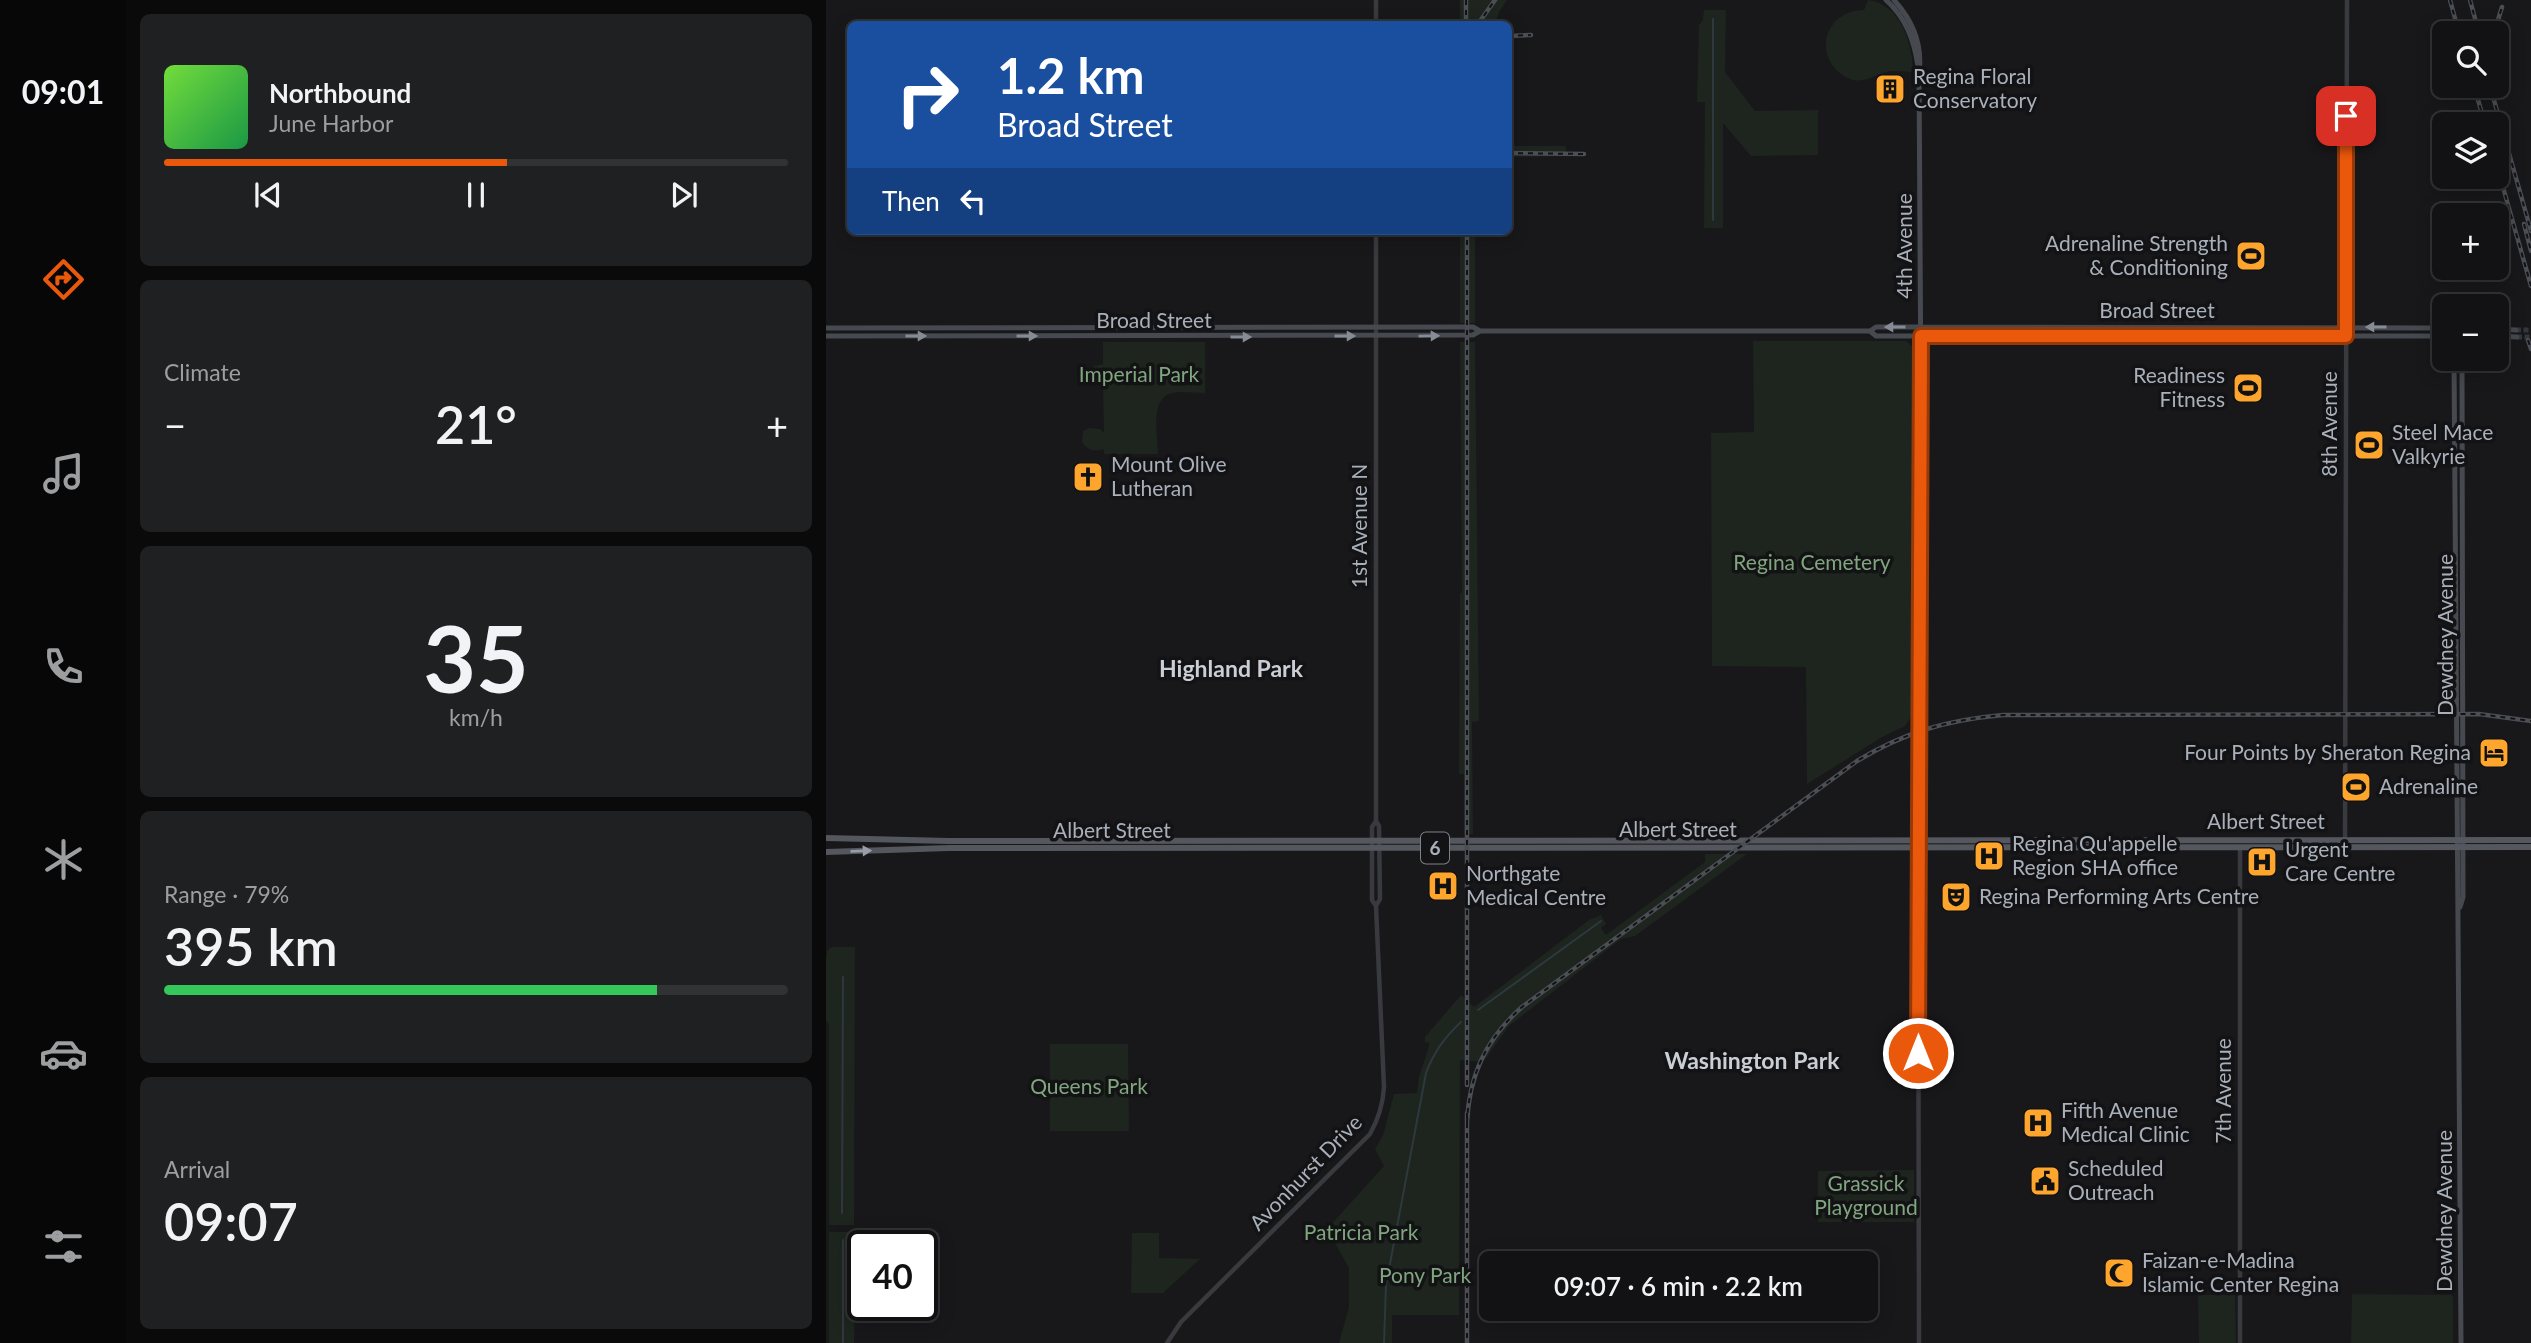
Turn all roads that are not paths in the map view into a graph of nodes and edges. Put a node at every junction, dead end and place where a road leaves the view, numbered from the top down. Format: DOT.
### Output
graph roads {
  1 [pos="1376,0"];
  2 [pos="1885,0"];
  3 [pos="1895,0"];
  4 [pos="2347,0"];
  5 [pos="1376,21"];
  6 [pos="1919,73"];
  7 [pos="1376,235"];
  8 [pos="1921,327"];
  9 [pos="2346,327"];
  10 [pos="826,328"];
  11 [pos="1376,328"];
  12 [pos="2432,328"];
  13 [pos="1480,331"];
  14 [pos="1870,331"];
  15 [pos="826,336"];
  16 [pos="1376,336"];
  17 [pos="1921,336"];
  18 [pos="2346,336"];
  19 [pos="2432,336"];
  20 [pos="2454,371"];
  21 [pos="2462,371"];
  22 [pos="826,838"];
  23 [pos="2531,840"];
  24 [pos="2240,843"];
  25 [pos="2345,843"];
  26 [pos="1375,844"];
  27 [pos="1918,844"];
  28 [pos="2460,844"];
  29 [pos="2531,848"];
  30 [pos="826,852"];
  31 [pos="1167,1343"];
  32 [pos="1919,1343"];
  33 [pos="2240,1343"];
  34 [pos="2461,1343"];
  1 -- 5 [label="street"];
  2 -- 6 [label="main road"];
  3 -- 6 [label="main road"];
  4 -- 9 [label="street, 8th Avenue"];
  6 -- 8 [label="main road, 4th Avenue"];
  7 -- 11 [label="street, 1st Avenue N"];
  8 -- 9 [label="main road, Broad Street"];
  8 -- 14 [label="main road, Broad Street, one-way"];
  8 -- 17 [label="main road, 4th Avenue"];
  12 -- 9 [label="main road, Broad Street, one-way"];
  9 -- 18 [label="street, 8th Avenue"];
  10 -- 11 [label="main road, Broad Street"];
  11 -- 13 [label="main road, Broad Street"];
  11 -- 16 [label="street, 1st Avenue N"];
  13 -- 14 [label="main road, Broad Street"];
  16 -- 13 [label="main road, Broad Street, one-way"];
  14 -- 17 [label="main road, Broad Street"];
  15 -- 16 [label="main road, Broad Street, one-way"];
  16 -- 26 [label="street, 1st Avenue N"];
  17 -- 18 [label="main road, Broad Street"];
  17 -- 27 [label="main road, 4th Avenue"];
  18 -- 19 [label="main road, Broad Street"];
  18 -- 25 [label="street, 8th Avenue"];
  20 -- 28 [label="main road, Dewdney Avenue"];
  21 -- 28 [label="main road, Dewdney Avenue"];
  22 -- 26 [label="main road, Albert Street / 6"];
  23 -- 28 [label="main road, Albert Street / 6"];
  24 -- 25 [label="main road, Albert Street / 6"];
  24 -- 27 [label="main road, Albert Street / 6"];
  24 -- 33 [label="street, 7th Avenue"];
  25 -- 28 [label="main road, Albert Street / 6"];
  26 -- 27 [label="main road, Albert Street / 6"];
  30 -- 26 [label="main road, Albert Street / 6, one-way"];
  26 -- 31 [label="street, Avonhurst Drive"];
  27 -- 32 [label="street, 4th Avenue"];
  28 -- 29 [label="main road, Albert Street / 6"];
  28 -- 34 [label="main road, Dewdney Avenue"];
}
